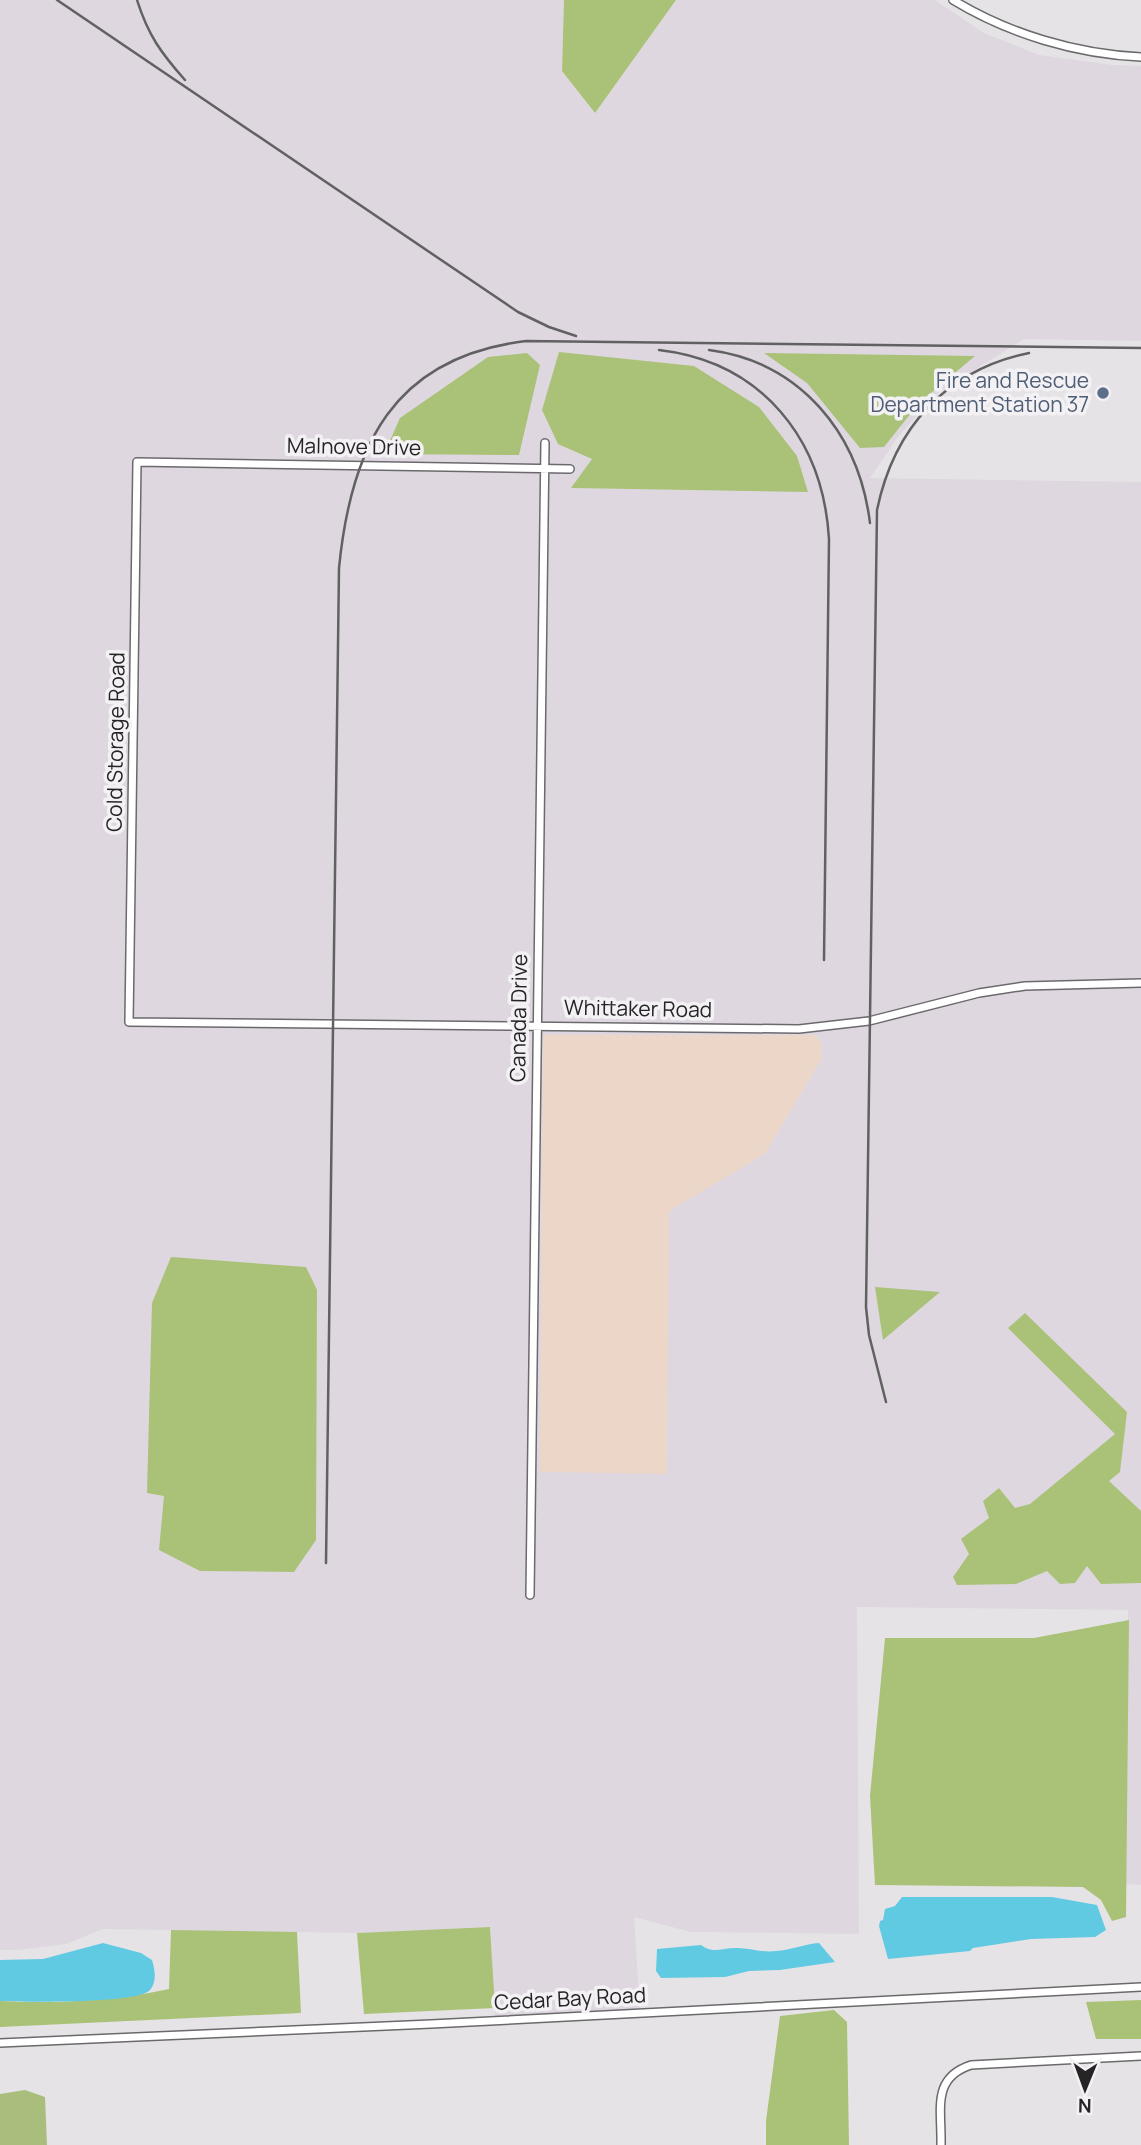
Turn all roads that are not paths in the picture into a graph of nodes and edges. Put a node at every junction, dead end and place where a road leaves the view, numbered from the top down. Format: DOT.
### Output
graph roads {
  1 [pos="953,0"];
  2 [pos="1141,57"];
  3 [pos="545,443"];
  4 [pos="137,462"];
  5 [pos="544,468"];
  6 [pos="569,468"];
  7 [pos="1141,983"];
  8 [pos="129,1022"];
  9 [pos="536,1026"];
  10 [pos="530,1595"];
  11 [pos="1141,1987"];
  12 [pos="0,2043"];
  13 [pos="1141,2056"];
  14 [pos="941,2145"];
  1 -- 2 [label="street"];
  3 -- 5 [label="street, Canada Drive"];
  4 -- 5 [label="street, Malnove Drive"];
  4 -- 8 [label="street, Cold Storage Road"];
  5 -- 6 [label="street, Malnove Drive"];
  5 -- 9 [label="street, Canada Drive"];
  7 -- 9 [label="street, Whittaker Road"];
  8 -- 9 [label="street, Whittaker Road"];
  9 -- 10 [label="street, Canada Drive"];
  11 -- 12 [label="street, Cedar Bay Road"];
  13 -- 14 [label="street"];
}
